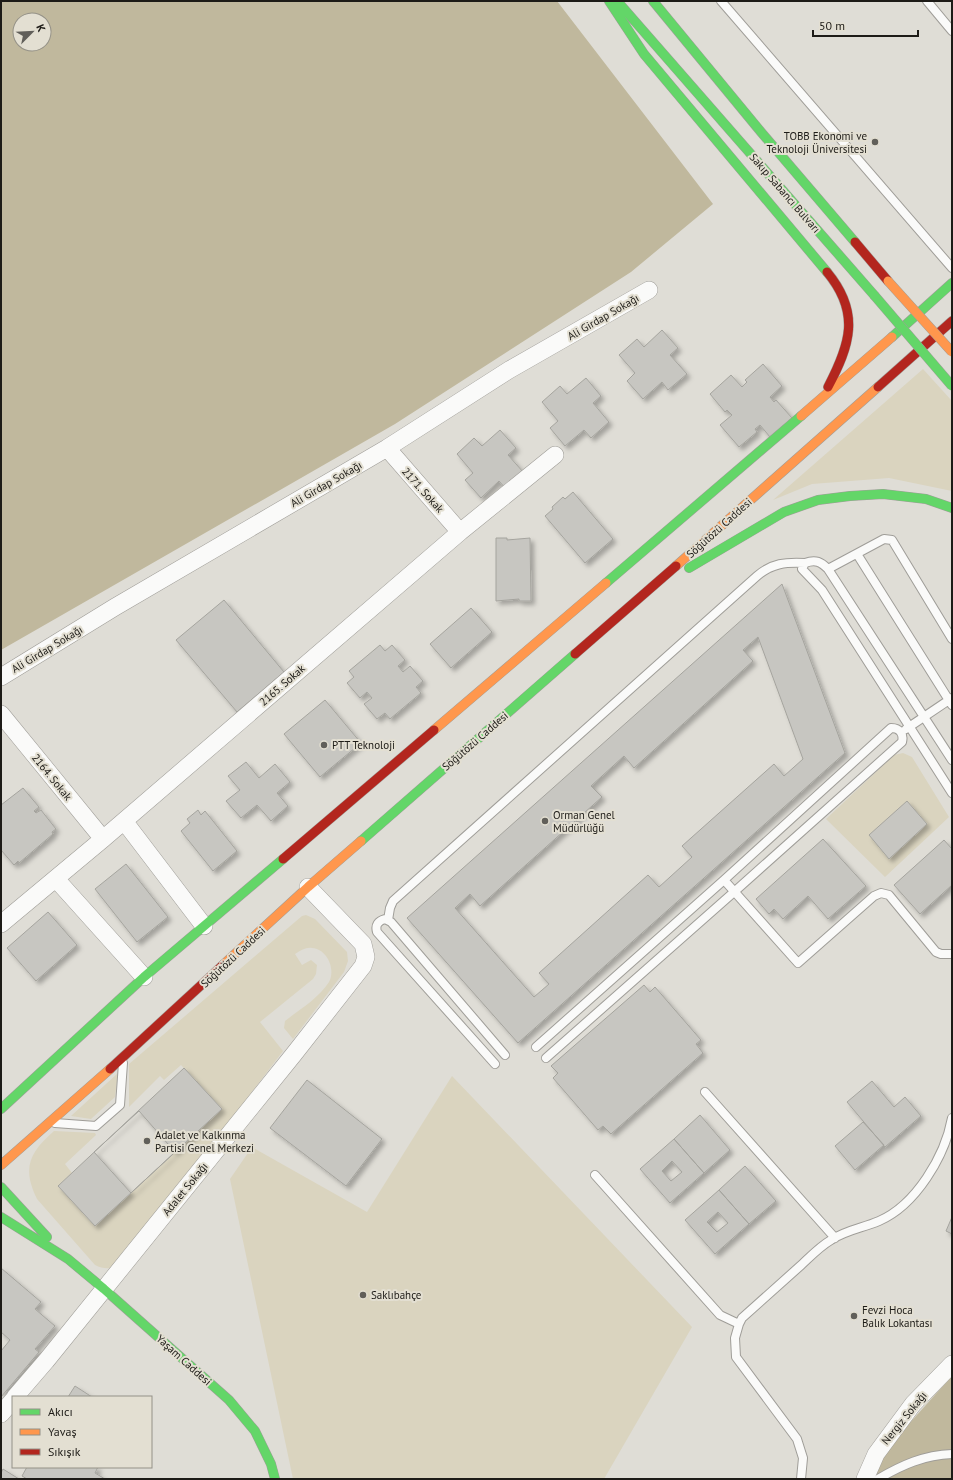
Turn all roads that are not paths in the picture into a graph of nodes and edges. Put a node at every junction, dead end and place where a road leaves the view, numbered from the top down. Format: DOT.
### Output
graph roads {
  1 [pos="609,1"];
  2 [pos="617,1"];
  3 [pos="653,1"];
  4 [pos="721,1"];
  5 [pos="927,1"];
  6 [pos="952,31"];
  7 [pos="952,268"];
  8 [pos="952,283"];
  9 [pos="649,290"];
  10 [pos="952,321"];
  11 [pos="952,352"];
  12 [pos="952,386"];
  13 [pos="822,399"];
  14 [pos="387,448"];
  15 [pos="555,455"];
  16 [pos="952,508"];
  17 [pos="460,532"];
  18 [pos="857,554"];
  19 [pos="805,563"];
  20 [pos="828,569"];
  21 [pos="643,596"];
  22 [pos="952,639"];
  23 [pos="1,677"];
  24 [pos="951,701"];
  25 [pos="1,714"];
  26 [pos="924,716"];
  27 [pos="909,726"];
  28 [pos="901,732"];
  29 [pos="952,760"];
  30 [pos="952,793"];
  31 [pos="124,821"];
  32 [pos="103,839"];
  33 [pos="56,878"];
  34 [pos="724,880"];
  35 [pos="308,887"];
  36 [pos="734,892"];
  37 [pos="388,920"];
  38 [pos="1,924"];
  39 [pos="204,926"];
  40 [pos="952,954"];
  41 [pos="144,977"];
  42 [pos="536,1047"];
  43 [pos="505,1054"];
  44 [pos="124,1057"];
  45 [pos="546,1058"];
  46 [pos="495,1064"];
  47 [pos="705,1092"];
  48 [pos="1,1109"];
  49 [pos="952,1118"];
  50 [pos="48,1123"];
  51 [pos="1,1165"];
  52 [pos="595,1175"];
  53 [pos="1,1187"];
  54 [pos="1,1216"];
  55 [pos="835,1238"];
  56 [pos="68,1259"];
  57 [pos="104,1289"];
  58 [pos="739,1324"];
  59 [pos="952,1364"];
  60 [pos="16,1396"];
  61 [pos="12,1401"];
  62 [pos="1,1414"];
  63 [pos="952,1454"];
  64 [pos="275,1479"];
  65 [pos="801,1479"];
  66 [pos="865,1479"];
  67 [pos="878,1479"];
  1 -- 13 [label="main road"];
  2 -- 12 [label="main road, Sakıp Sabancı Bulvarı, bridge"];
  3 -- 11 [label="main road, Sakıp Sabancı Bulvarı, bridge"];
  4 -- 7 [label="lane"];
  5 -- 6 [label="lane"];
  8 -- 13 [label="main road"];
  9 -- 14 [label="street, Ali Girdap Sokağı"];
  10 -- 21 [label="main road, Söğütözü Caddesi"];
  13 -- 39 [label="main road"];
  14 -- 17 [label="street, 2171. Sokak"];
  14 -- 23 [label="street, Ali Girdap Sokağı"];
  15 -- 17 [label="street, 2165. Sokak"];
  16 -- 21 [label="main road"];
  17 -- 31 [label="street, 2165. Sokak"];
  18 -- 20 [label="lane"];
  18 -- 22 [label="lane"];
  18 -- 24 [label="lane"];
  19 -- 20 [label="lane"];
  19 -- 27 [label="lane"];
  19 -- 37 [label="lane"];
  20 -- 26 [label="lane"];
  21 -- 35 [label="main road, Söğütözü Caddesi"];
  24 -- 26 [label="lane"];
  25 -- 32 [label="street, 2164. Sokak"];
  26 -- 27 [label="lane"];
  26 -- 29 [label="lane"];
  27 -- 28 [label="lane"];
  27 -- 30 [label="lane"];
  28 -- 34 [label="lane"];
  28 -- 36 [label="lane"];
  31 -- 32 [label="street, 2165. Sokak"];
  31 -- 39 [label="street"];
  32 -- 33 [label="street, 2165. Sokak"];
  33 -- 38 [label="street, 2165. Sokak"];
  33 -- 41 [label="street"];
  34 -- 36 [label="lane"];
  34 -- 42 [label="lane"];
  35 -- 44 [label="main road, Söğütözü Caddesi"];
  35 -- 57 [label="street, Adalet Sokağı"];
  36 -- 40 [label="lane"];
  36 -- 45 [label="lane"];
  37 -- 43 [label="lane"];
  37 -- 46 [label="lane"];
  39 -- 41 [label="main road"];
  41 -- 48 [label="main road"];
  44 -- 50 [label="main road, Söğütözü Caddesi"];
  44 -- 50 [label="lane"];
  47 -- 55 [label="lane"];
  49 -- 55 [label="lane"];
  50 -- 51 [label="main road, Söğütözü Caddesi"];
  52 -- 58 [label="lane"];
  53 -- 56 [label="main road, Yaşam Caddesi"];
  54 -- 56 [label="main road, Yaşam Caddesi"];
  55 -- 58 [label="lane"];
  56 -- 57 [label="main road, Yaşam Caddesi"];
  57 -- 60 [label="street, Adalet Sokağı"];
  57 -- 64 [label="main road, Yaşam Caddesi"];
  58 -- 65 [label="lane"];
  59 -- 66 [label="street, Nergiz Sokağı"];
  61 -- 62 [label="street"];
  63 -- 67 [label="lane"];
}
